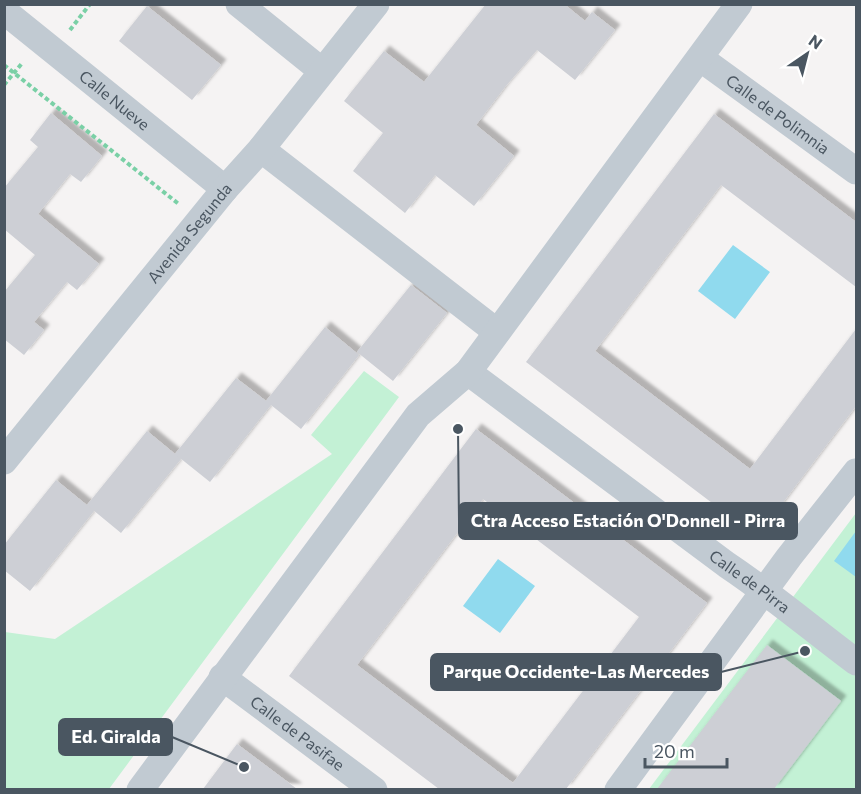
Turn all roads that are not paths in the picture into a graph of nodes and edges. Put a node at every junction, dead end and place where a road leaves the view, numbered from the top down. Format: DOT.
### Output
graph roads {
  1 [pos="239,4"];
  2 [pos="376,4"];
  3 [pos="739,4"];
  4 [pos="4,11"];
  5 [pos="700,58"];
  6 [pos="322,71"];
  7 [pos="261,149"];
  8 [pos="856,171"];
  9 [pos="225,189"];
  10 [pos="497,332"];
  11 [pos="468,372"];
  12 [pos="4,461"];
  13 [pos="856,472"];
  14 [pos="765,591"];
  15 [pos="856,662"];
  16 [pos="222,677"];
  17 [pos="140,789"];
  18 [pos="374,789"];
  19 [pos="618,789"];
  1 -- 6 [label="street"];
  2 -- 6 [label="street, Avenida Segunda"];
  3 -- 5 [label="street"];
  4 -- 9 [label="street, Calle Nueve"];
  5 -- 8 [label="street, Calle de Polimnia"];
  5 -- 10 [label="street"];
  6 -- 7 [label="street, Avenida Segunda"];
  7 -- 9 [label="street, Avenida Segunda"];
  7 -- 10 [label="street"];
  9 -- 12 [label="street, Avenida Segunda"];
  10 -- 11 [label="street"];
  11 -- 14 [label="street, Calle de Pirra"];
  11 -- 16 [label="street"];
  13 -- 14 [label="street"];
  14 -- 15 [label="street, Calle de Pirra"];
  14 -- 19 [label="street"];
  16 -- 17 [label="street"];
  16 -- 18 [label="street, Calle de Pasifae"];
}
